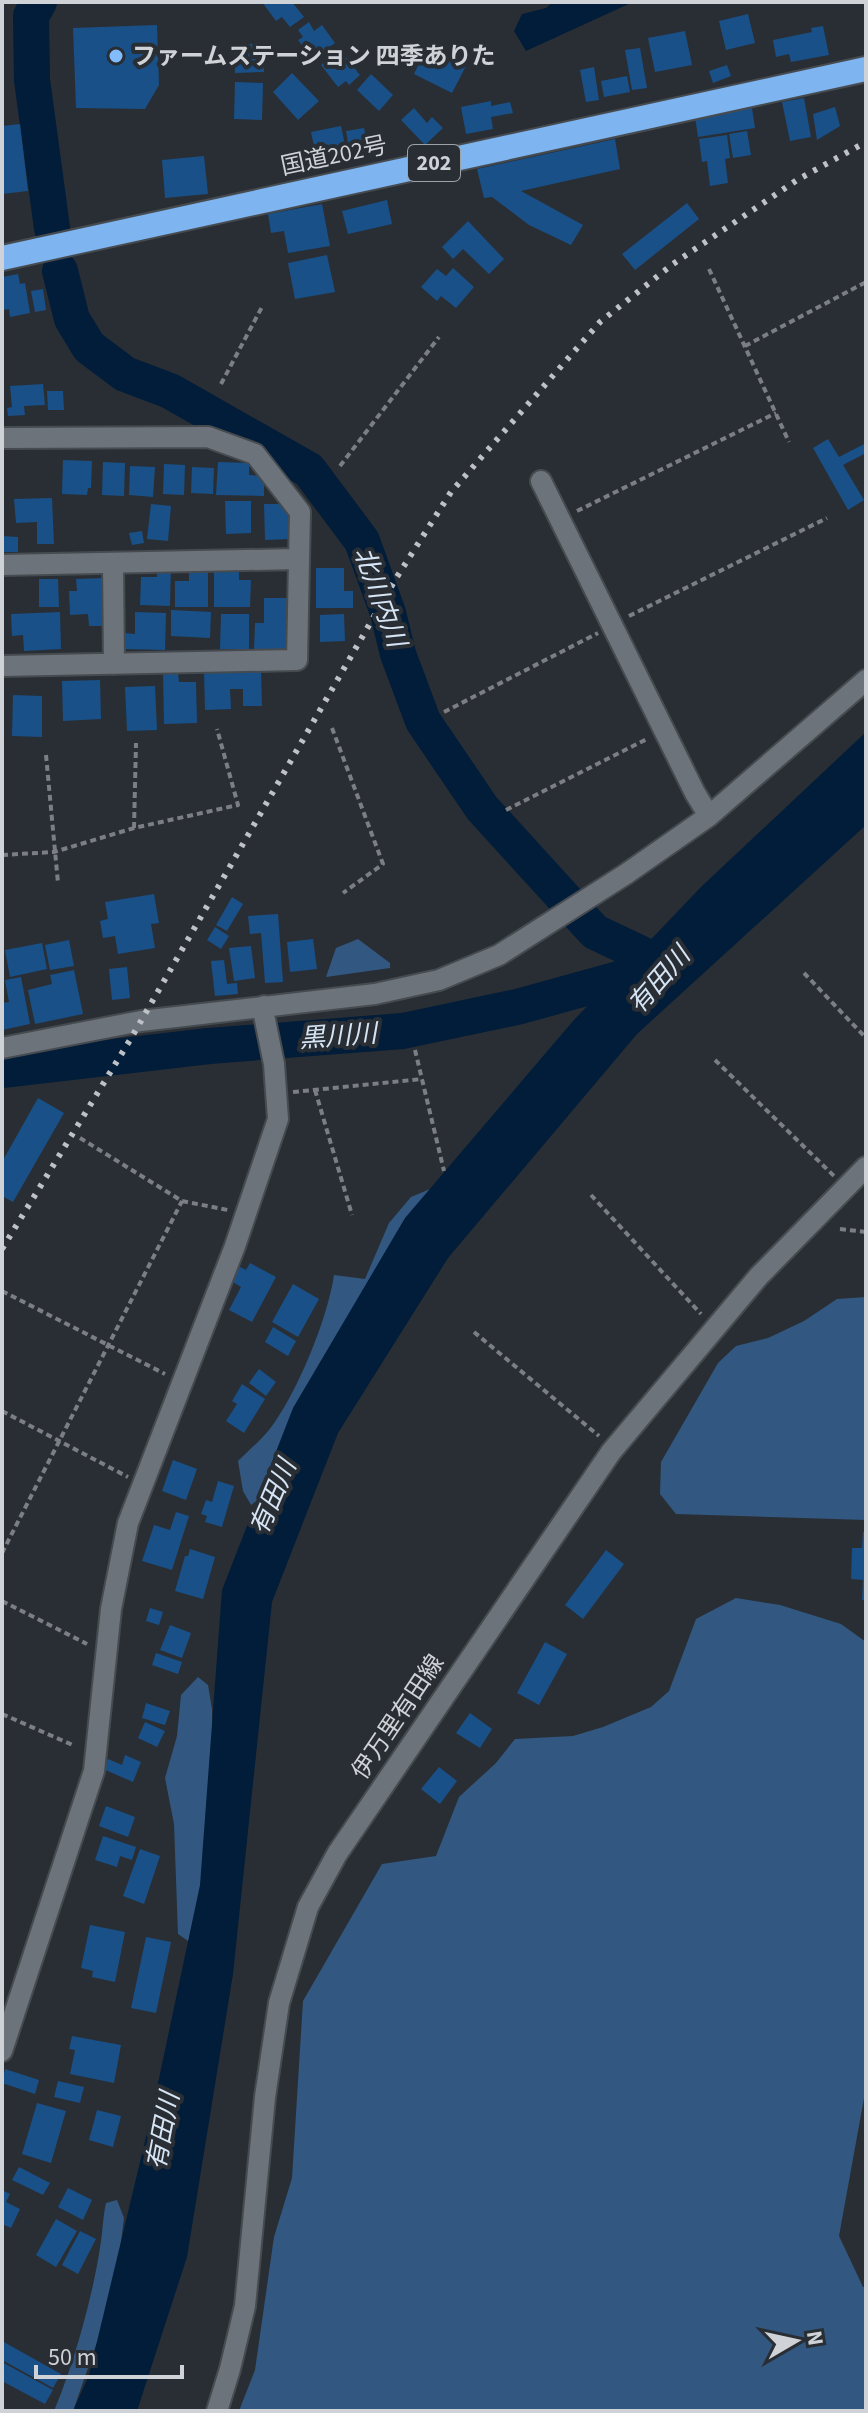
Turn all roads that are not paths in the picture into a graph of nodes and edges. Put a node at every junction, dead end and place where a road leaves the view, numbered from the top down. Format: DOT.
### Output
graph roads {
  1 [pos="866,69"];
  2 [pos="2,258"];
  3 [pos="2,438"];
  4 [pos="541,481"];
  5 [pos="298,559"];
  6 [pos="113,563"];
  7 [pos="2,565"];
  8 [pos="114,664"];
  9 [pos="2,666"];
  10 [pos="866,680"];
  11 [pos="709,816"];
  12 [pos="264,1011"];
  13 [pos="2,1048"];
  14 [pos="866,1167"];
  15 [pos="10,2003"];
  16 [pos="2,2051"];
  17 [pos="217,2411"];
  1 -- 2 [label="highway, 国道202号 / 202"];
  3 -- 5 [label="street"];
  4 -- 11 [label="street"];
  5 -- 6 [label="street"];
  5 -- 8 [label="street"];
  6 -- 7 [label="street"];
  6 -- 8 [label="street"];
  8 -- 9 [label="street"];
  10 -- 11 [label="street"];
  11 -- 12 [label="street"];
  12 -- 13 [label="street"];
  12 -- 15 [label="street"];
  14 -- 17 [label="street, 伊万里有田線"];
  15 -- 16 [label="street"];
}
